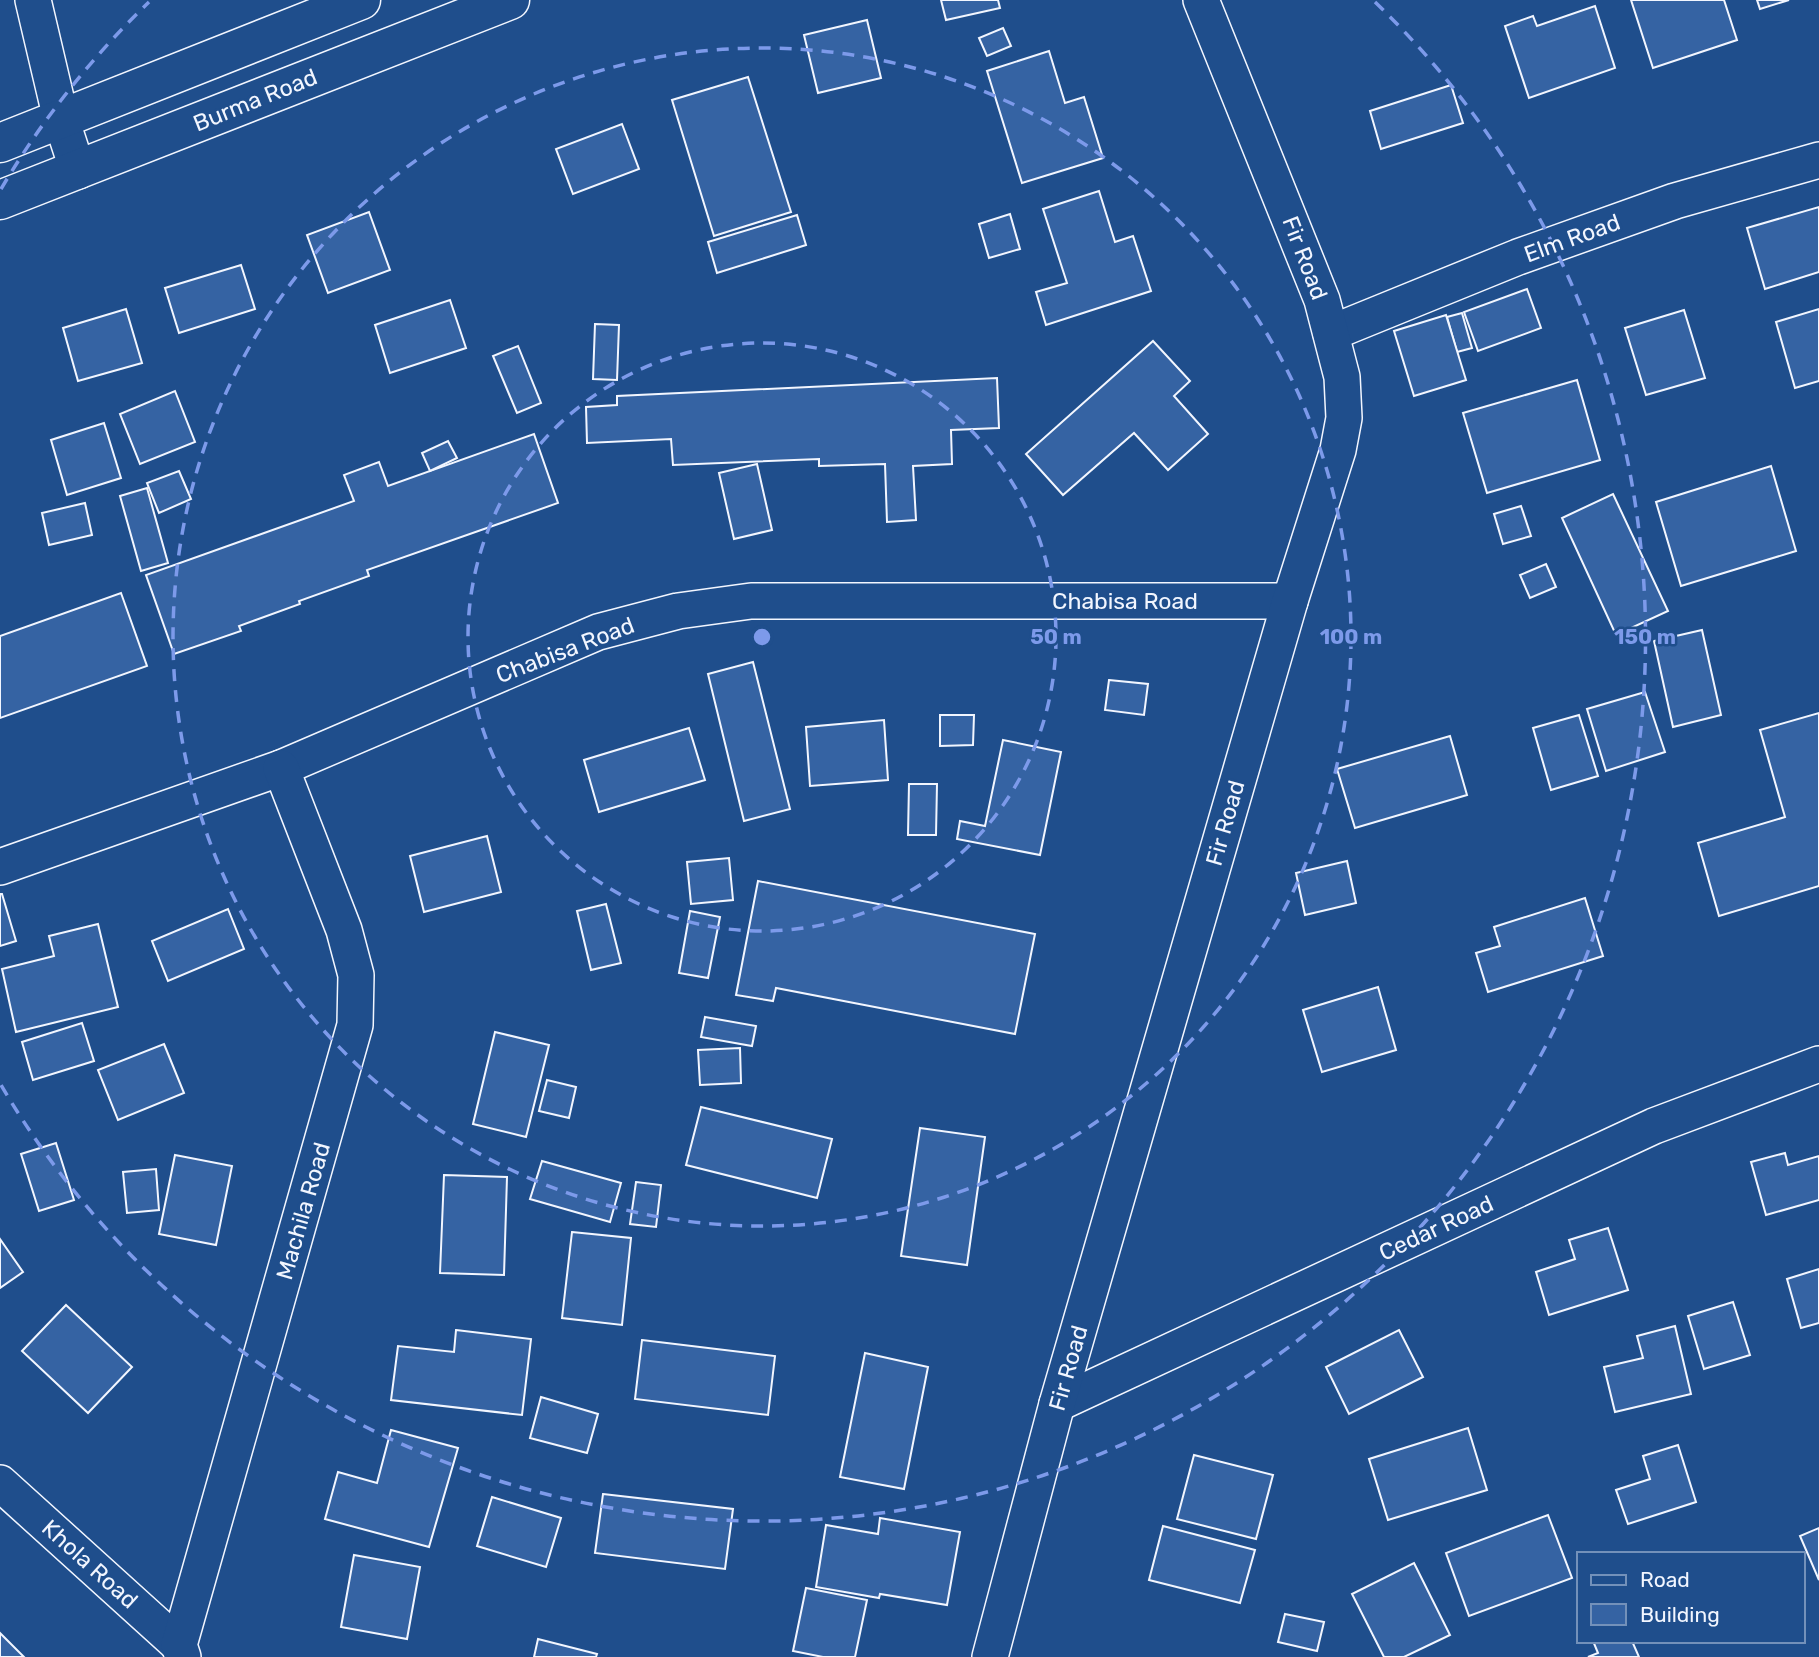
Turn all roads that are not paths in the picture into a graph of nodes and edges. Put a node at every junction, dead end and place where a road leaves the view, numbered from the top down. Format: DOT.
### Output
graph roads {
  1 [pos="33,0"];
  2 [pos="361,0"];
  3 [pos="510,0"];
  4 [pos="1200,0"];
  5 [pos="61,119"];
  6 [pos="0,143"];
  7 [pos="1819,160"];
  8 [pos="78,171"];
  9 [pos="0,200"];
  10 [pos="1331,333"];
  11 [pos="1290,601"];
  12 [pos="281,768"];
  13 [pos="0,867"];
  14 [pos="1819,1064"];
  15 [pos="1057,1404"];
  16 [pos="0,1483"];
  17 [pos="181,1651"];
  18 [pos="990,1657"];
  1 -- 5 [label="street"];
  2 -- 5 [label="main road"];
  3 -- 8 [label="main road, Burma Road"];
  4 -- 10 [label="street, Fir Road"];
  5 -- 6 [label="main road"];
  5 -- 8 [label="street"];
  7 -- 10 [label="street, Elm Road"];
  8 -- 9 [label="main road, Burma Road"];
  10 -- 11 [label="street, Fir Road"];
  11 -- 12 [label="street, Chabisa Road"];
  11 -- 15 [label="street, Fir Road"];
  12 -- 13 [label="street, Chabisa Road"];
  12 -- 17 [label="street, Machila Road"];
  14 -- 15 [label="street, Cedar Road"];
  15 -- 18 [label="street, Fir Road"];
  16 -- 17 [label="street, Khola Road"];
}
